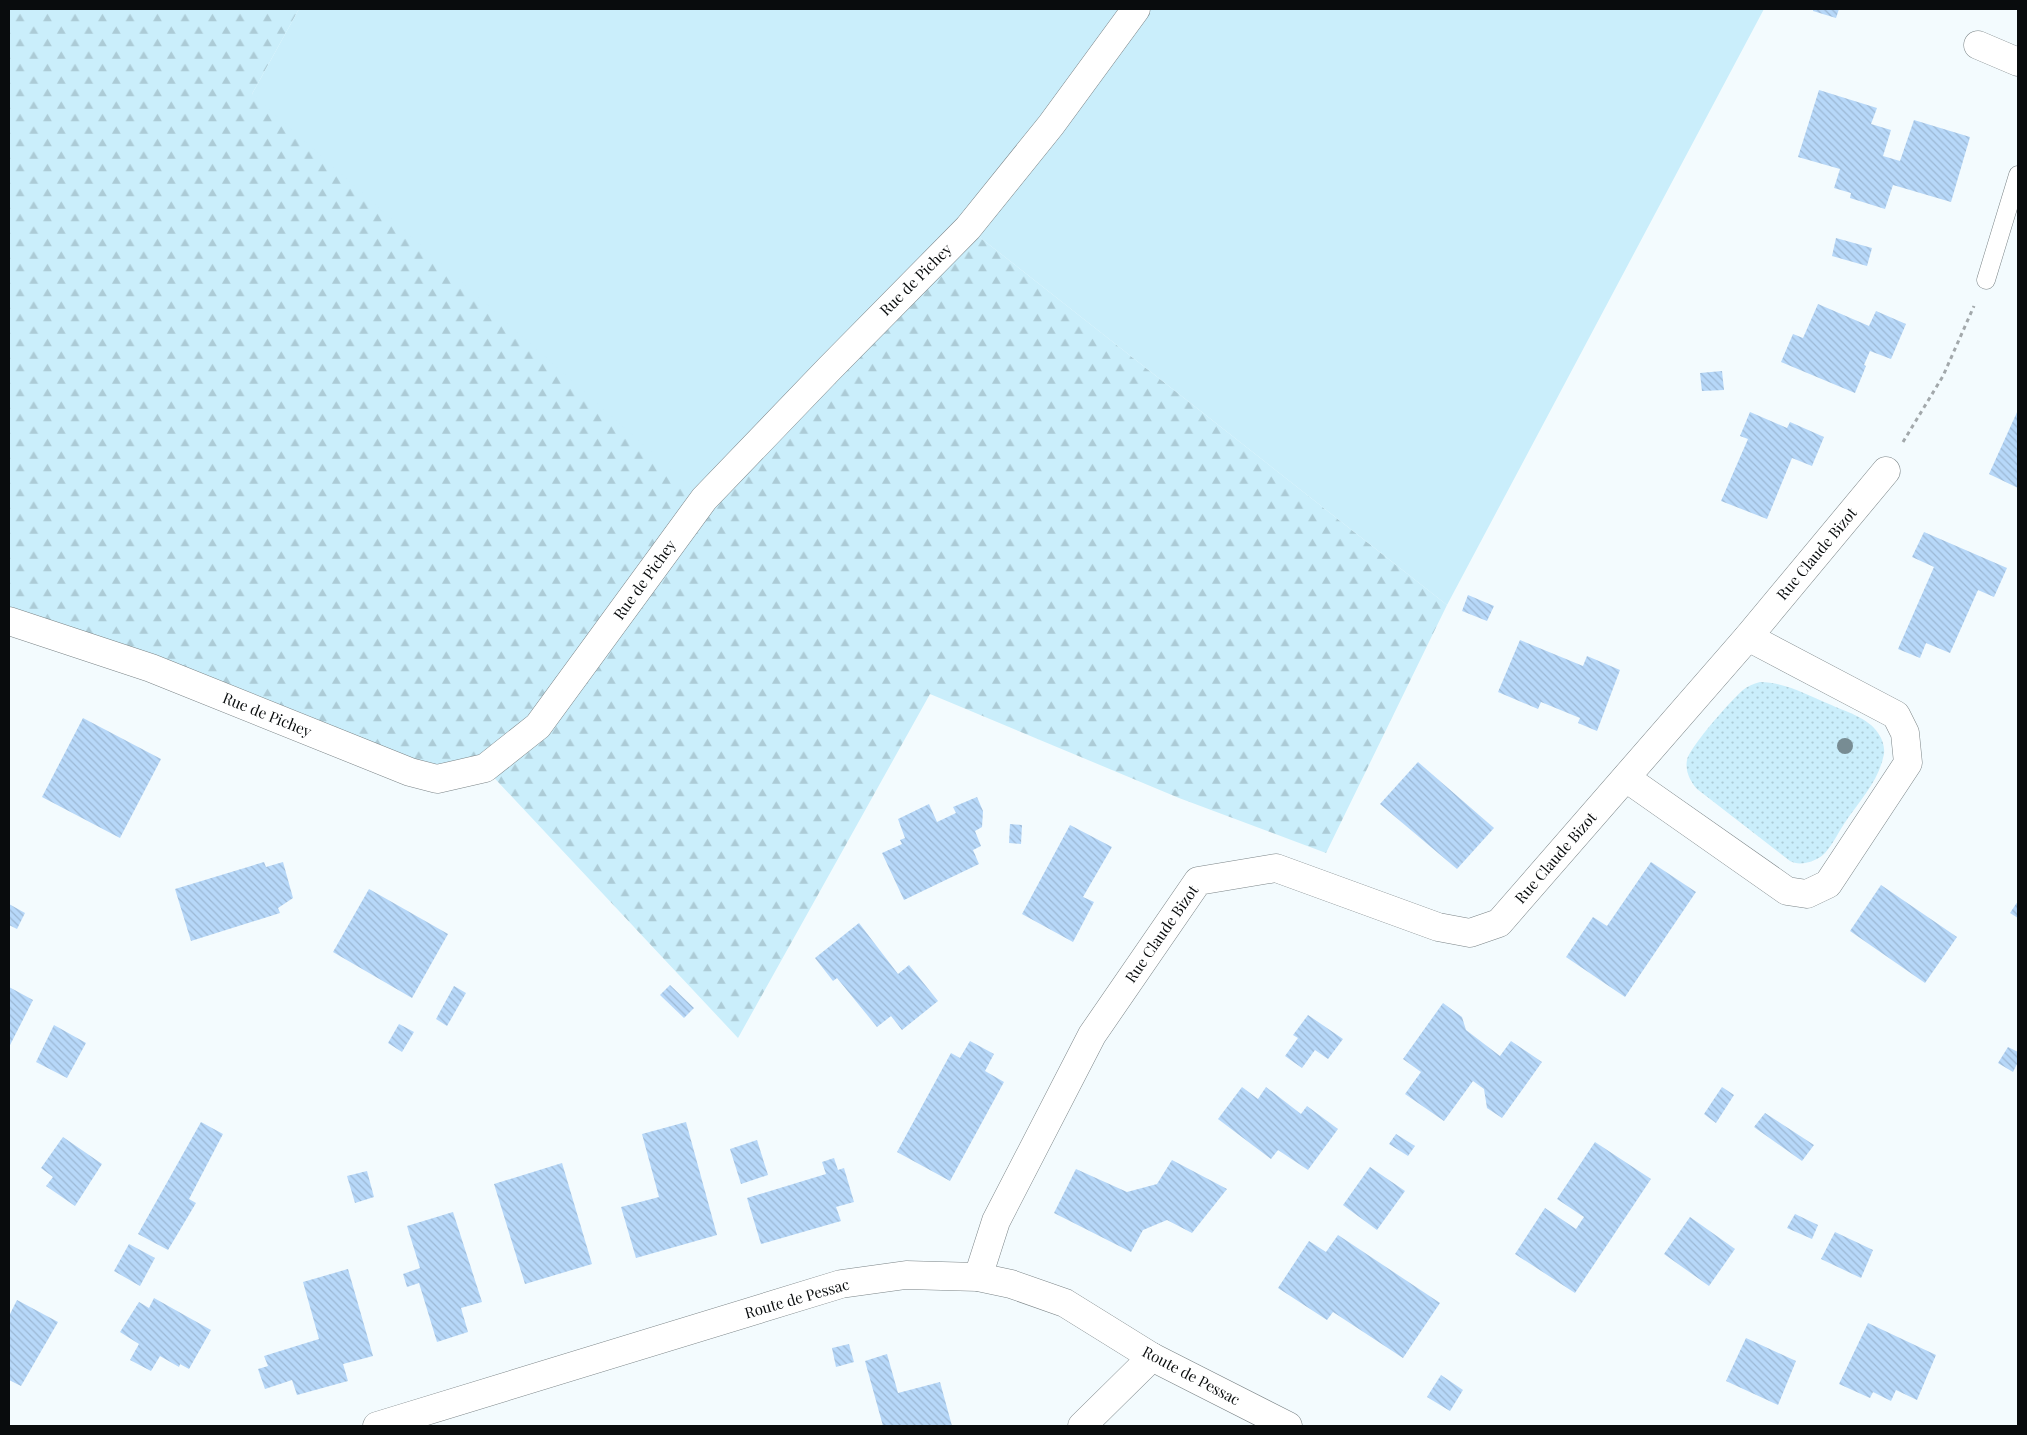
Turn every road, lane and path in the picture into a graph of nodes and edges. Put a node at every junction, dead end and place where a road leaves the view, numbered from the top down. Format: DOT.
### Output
graph roads {
  1 [pos="1136,9"];
  2 [pos="1978,45"];
  3 [pos="2018,62"];
  4 [pos="2018,175"];
  5 [pos="1986,280"];
  6 [pos="1886,471"];
  7 [pos="9,621"];
  8 [pos="1748,637"];
  9 [pos="1626,778"];
  10 [pos="978,1277"];
  11 [pos="1152,1357"];
  12 [pos="377,1426"];
  13 [pos="1082,1426"];
  14 [pos="1288,1426"];
  1 -- 7 [label="street, Rue de Pichey"];
  2 -- 3 [label="street"];
  4 -- 5 [label="lane"];
  5 -- 6 [label="path"];
  6 -- 8 [label="street, Rue Claude Bizot"];
  8 -- 9 [label="street, Rue Claude Bizot"];
  8 -- 9 [label="street"];
  9 -- 10 [label="street, Rue Claude Bizot"];
  10 -- 11 [label="street, Route de Pessac"];
  10 -- 12 [label="street, Route de Pessac"];
  11 -- 13 [label="street"];
  11 -- 14 [label="street, Route de Pessac"];
}
